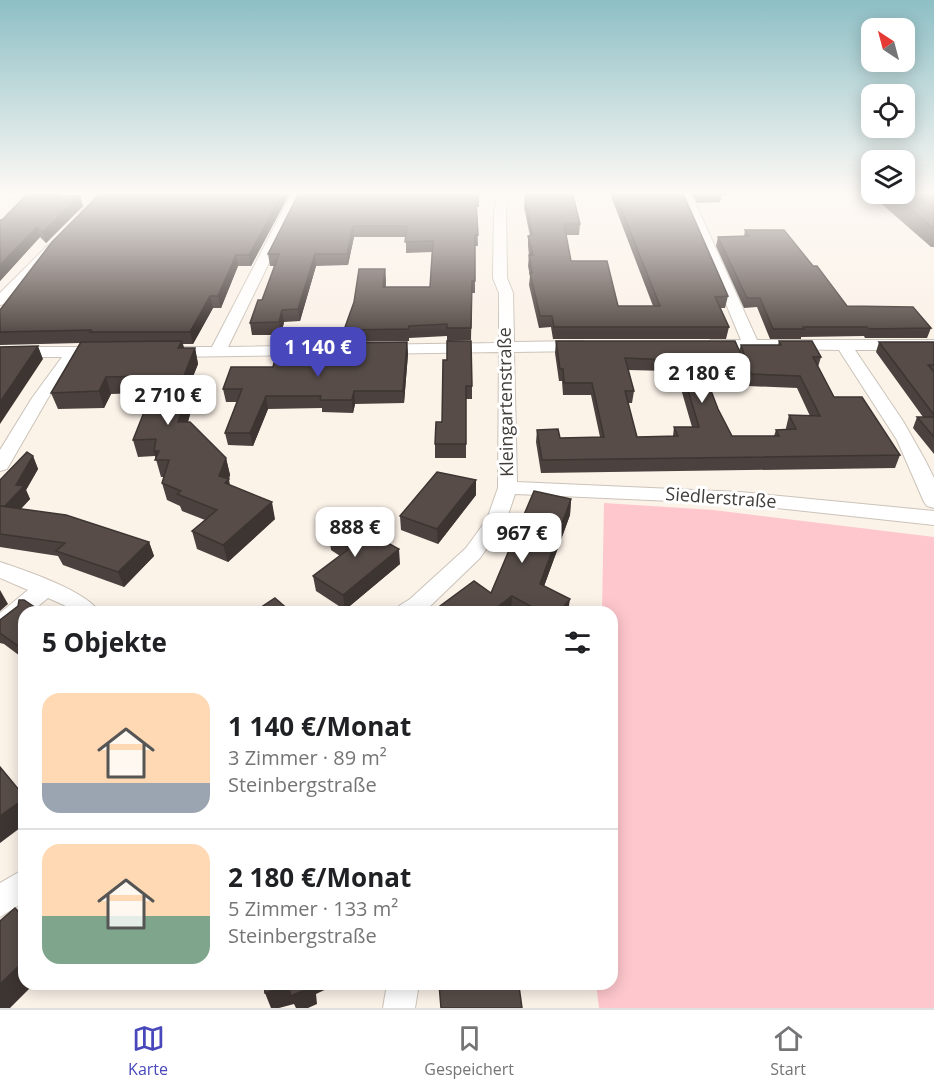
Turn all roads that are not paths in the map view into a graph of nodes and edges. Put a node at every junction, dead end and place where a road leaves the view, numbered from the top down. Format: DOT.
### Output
graph roads {
  1 [pos="62,238"];
  2 [pos="274,238"];
  3 [pos="500,238"];
  4 [pos="705,238"];
  5 [pos="0,301"];
  6 [pos="692,345"];
  7 [pos="751,345"];
  8 [pos="844,345"];
  9 [pos="934,345"];
  10 [pos="505,346"];
  11 [pos="598,346"];
  12 [pos="218,351"];
  13 [pos="0,352"];
  14 [pos="72,352"];
  15 [pos="117,352"];
  16 [pos="151,352"];
  17 [pos="0,465"];
  18 [pos="508,488"];
  19 [pos="934,502"];
  20 [pos="934,518"];
  21 [pos="0,570"];
  22 [pos="45,588"];
  23 [pos="24,606"];
  24 [pos="81,606"];
  25 [pos="416,606"];
  26 [pos="18,611"];
  27 [pos="0,626"];
  28 [pos="18,889"];
  29 [pos="0,903"];
  30 [pos="402,990"];
  31 [pos="399,1008"];
  1 -- 5 [label="street"];
  2 -- 12 [label="street"];
  3 -- 10 [label="street, Kleingartenstraße"];
  4 -- 7 [label="street"];
  6 -- 7 [label="street"];
  7 -- 8 [label="street"];
  8 -- 9 [label="street"];
  8 -- 19 [label="street"];
  10 -- 11 [label="street"];
  10 -- 12 [label="street"];
  10 -- 18 [label="street, Kleingartenstraße"];
  12 -- 16 [label="street"];
  13 -- 14 [label="street"];
  14 -- 15 [label="street"];
  14 -- 17 [label="street"];
  18 -- 20 [label="street, Siedlerstraße"];
  18 -- 25 [label="street, Kleingartenstraße"];
  21 -- 22 [label="street"];
  22 -- 23 [label="street"];
  22 -- 24 [label="street"];
  26 -- 27 [label="street"];
  28 -- 29 [label="street"];
  30 -- 31 [label="street"];
}
